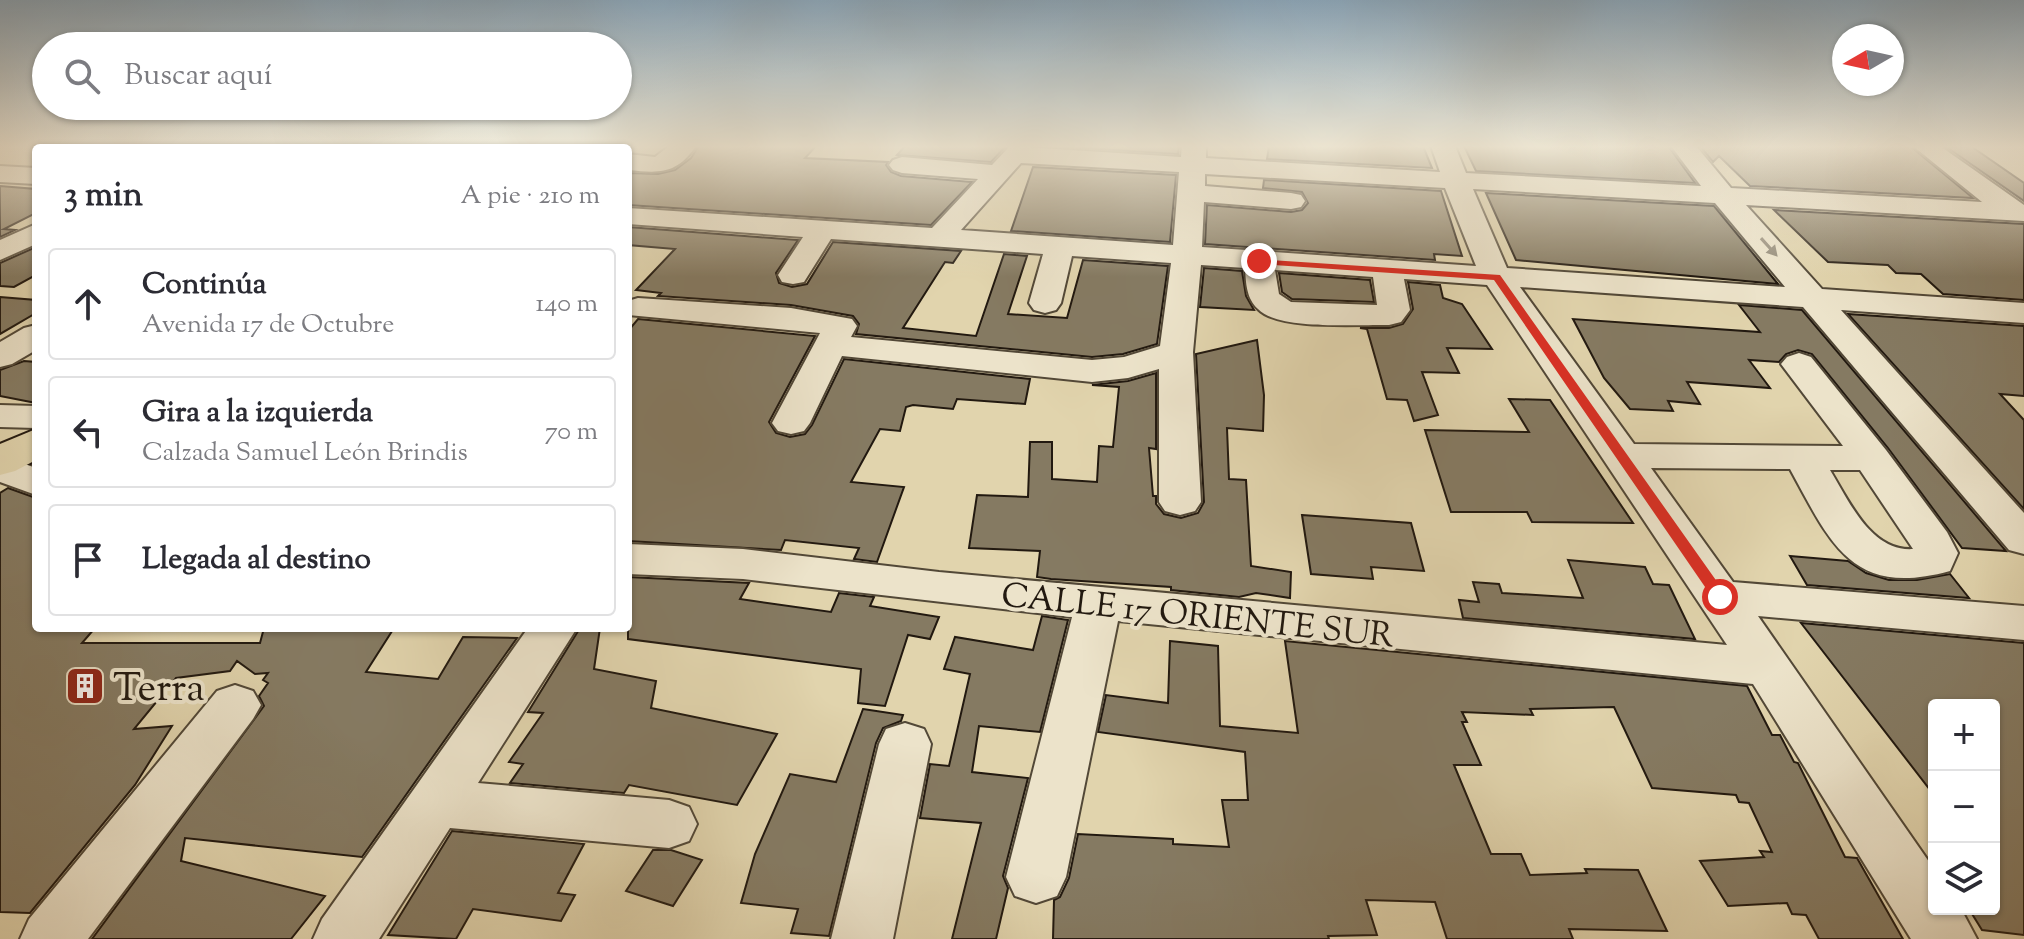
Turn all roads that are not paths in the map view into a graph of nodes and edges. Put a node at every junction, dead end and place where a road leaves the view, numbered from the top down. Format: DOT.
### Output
graph roads {
  1 [pos="983,190"];
  2 [pos="1193,190"];
  3 [pos="1459,190"];
  4 [pos="1624,190"];
  5 [pos="1718,190"];
  6 [pos="1985,190"];
  7 [pos="1193,193"];
  8 [pos="1722,195"];
  9 [pos="1291,201"];
  10 [pos="2020,215"];
  11 [pos="632,216"];
  12 [pos="822,230"];
  13 [pos="32,235"];
  14 [pos="938,239"];
  15 [pos="1059,248"];
  16 [pos="0,251"];
  17 [pos="1187,257"];
  18 [pos="1259,261"];
  19 [pos="1387,270"];
  20 [pos="793,275"];
  21 [pos="1497,277"];
  22 [pos="1816,299"];
  23 [pos="1045,303"];
  24 [pos="638,308"];
  25 [pos="2024,313"];
  26 [pos="32,338"];
  27 [pos="832,345"];
  28 [pos="1176,352"];
  29 [pos="11,354"];
  30 [pos="1799,364"];
  31 [pos="0,416"];
  32 [pos="32,419"];
  33 [pos="32,421"];
  34 [pos="791,423"];
  35 [pos="0,440"];
  36 [pos="32,445"];
  37 [pos="1621,456"];
  38 [pos="1803,457"];
  39 [pos="1872,458"];
  40 [pos="0,465"];
  41 [pos="32,481"];
  42 [pos="1180,502"];
  43 [pos="2024,540"];
  44 [pos="632,559"];
  45 [pos="1720,597"];
  46 [pos="1098,604"];
  47 [pos="2024,623"];
  48 [pos="550,632"];
  49 [pos="1768,667"];
  50 [pos="235,705"];
  51 [pos="905,744"];
  52 [pos="437,803"];
  53 [pos="669,824"];
  54 [pos="1036,877"];
  55 [pos="51,939"];
  56 [pos="344,939"];
  57 [pos="862,939"];
  58 [pos="1946,939"];
  1 -- 14 [label="street"];
  2 -- 7 [label="street"];
  3 -- 21 [label="street"];
  4 -- 8 [label="street"];
  5 -- 8 [label="street"];
  6 -- 10 [label="street"];
  7 -- 9 [label="street"];
  7 -- 17 [label="street"];
  8 -- 10 [label="street"];
  8 -- 22 [label="street, one-way"];
  11 -- 12 [label="street"];
  12 -- 14 [label="street"];
  12 -- 20 [label="street"];
  13 -- 16 [label="street"];
  14 -- 15 [label="street"];
  15 -- 17 [label="street"];
  15 -- 23 [label="street"];
  17 -- 18 [label="street"];
  17 -- 28 [label="street"];
  18 -- 19 [label="street"];
  18 -- 19 [label="street"];
  19 -- 21 [label="street"];
  21 -- 22 [label="street"];
  21 -- 37 [label="street"];
  22 -- 25 [label="street"];
  22 -- 43 [label="street"];
  24 -- 27 [label="street"];
  26 -- 29 [label="street"];
  27 -- 28 [label="street"];
  27 -- 34 [label="street"];
  28 -- 42 [label="street"];
  30 -- 39 [label="street"];
  31 -- 32 [label="street"];
  33 -- 35 [label="main road"];
  36 -- 40 [label="main road"];
  37 -- 38 [label="street"];
  37 -- 45 [label="street"];
  38 -- 39 [label="street"];
  38 -- 39 [label="street"];
  40 -- 41 [label="street"];
  44 -- 46 [label="street, CALLE 17 ORIENTE SUR"];
  45 -- 47 [label="street"];
  45 -- 49 [label="street"];
  46 -- 49 [label="street, CALLE 17 ORIENTE SUR"];
  46 -- 54 [label="street"];
  48 -- 52 [label="street"];
  49 -- 58 [label="street"];
  50 -- 55 [label="street"];
  51 -- 57 [label="street"];
  52 -- 53 [label="street"];
  52 -- 56 [label="street"];
}
